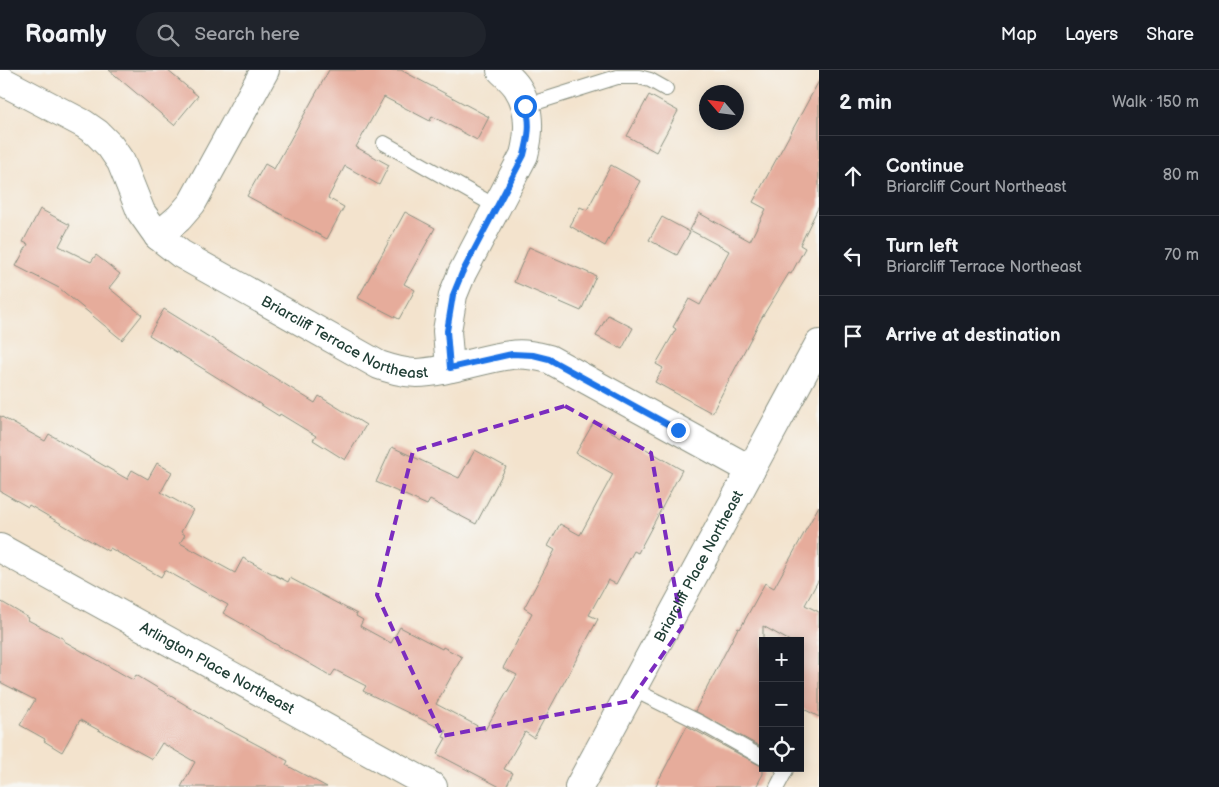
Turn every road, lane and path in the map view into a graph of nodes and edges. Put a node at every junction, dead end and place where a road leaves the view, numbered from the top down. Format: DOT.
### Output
graph roads {
  1 [pos="265,70"];
  2 [pos="501,70"];
  3 [pos="0,80"];
  4 [pos="666,89"];
  5 [pos="525,106"];
  6 [pos="384,144"];
  7 [pos="497,207"];
  8 [pos="158,236"];
  9 [pos="819,344"];
  10 [pos="450,368"];
  11 [pos="751,470"];
  12 [pos="0,548"];
  13 [pos="632,689"];
  14 [pos="759,756"];
  15 [pos="784,772"];
  16 [pos="433,787"];
  17 [pos="578,787"];
  18 [pos="778,787"];
  1 -- 8 [label="street"];
  2 -- 5 [label="street"];
  3 -- 8 [label="street, Briarcliff Terrace Northeast"];
  4 -- 5 [label="lane"];
  5 -- 7 [label="street"];
  6 -- 7 [label="lane"];
  7 -- 10 [label="street"];
  8 -- 10 [label="street, Briarcliff Terrace Northeast"];
  9 -- 11 [label="street, Briarcliff Place Northeast"];
  10 -- 11 [label="street, Briarcliff Terrace Northeast"];
  11 -- 13 [label="street, Briarcliff Place Northeast"];
  12 -- 16 [label="street, Arlington Place Northeast"];
  13 -- 14 [label="lane"];
  13 -- 17 [label="street, Briarcliff Place Northeast"];
  15 -- 18 [label="lane"];
}
